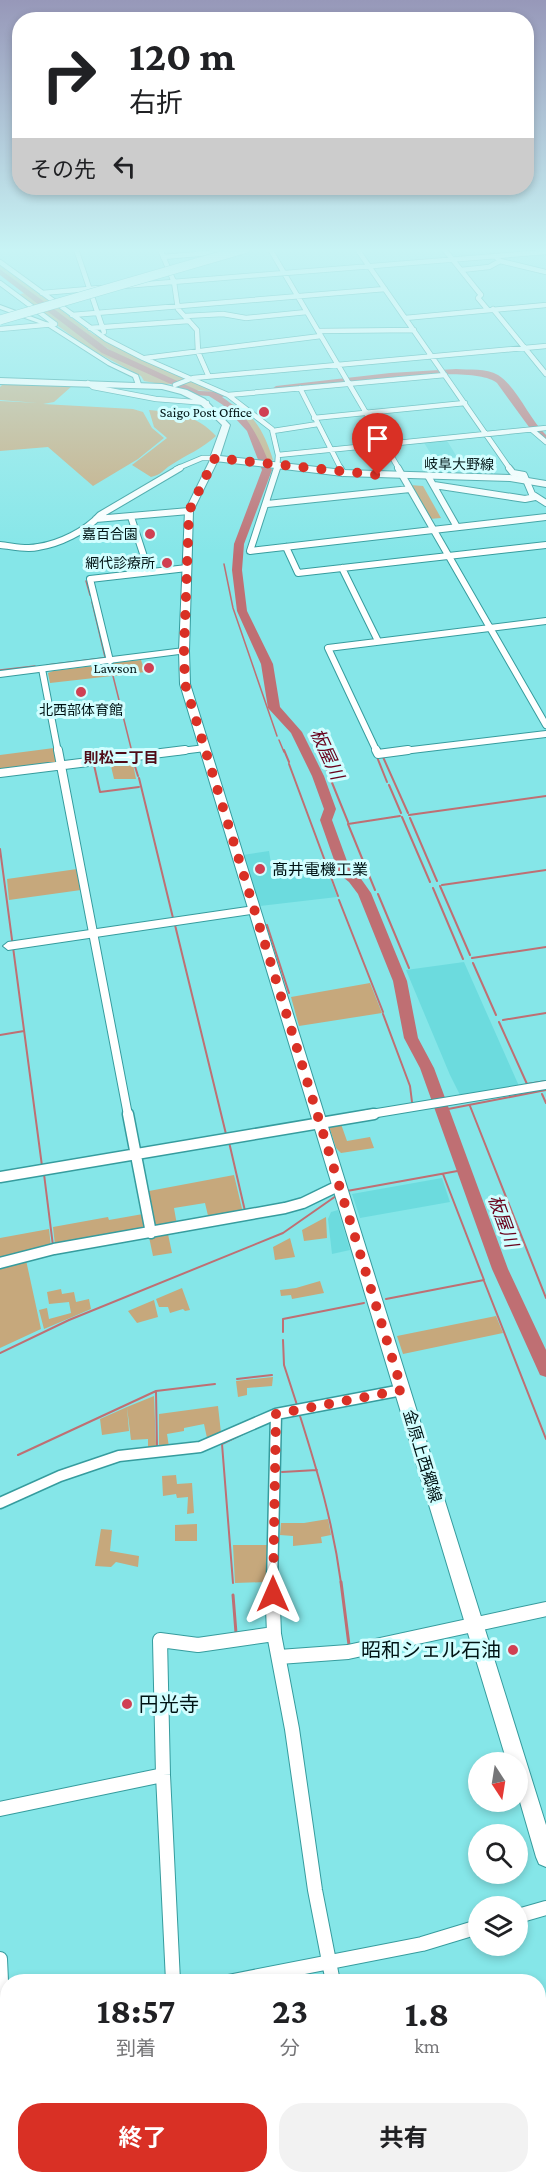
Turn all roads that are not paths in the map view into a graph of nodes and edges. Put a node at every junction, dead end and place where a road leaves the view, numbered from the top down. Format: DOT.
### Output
graph roads {
  1 [pos="90,351"];
  2 [pos="129,351"];
  3 [pos="205,351"];
  4 [pos="329,351"];
  5 [pos="429,351"];
  6 [pos="491,351"];
  7 [pos="527,351"];
  8 [pos="198,352"];
  9 [pos="433,356"];
  10 [pos="143,358"];
  11 [pos="337,365"];
  12 [pos="444,373"];
  13 [pos="546,374"];
  14 [pos="209,377"];
  15 [pos="190,379"];
  16 [pos="0,381"];
  17 [pos="348,382"];
  18 [pos="88,383"];
  19 [pos="138,384"];
  20 [pos="173,386"];
  21 [pos="300,388"];
  22 [pos="228,395"];
  23 [pos="207,403"];
  24 [pos="465,403"];
  25 [pos="366,413"];
  26 [pos="316,421"];
  27 [pos="546,428"];
  28 [pos="532,430"];
  29 [pos="273,431"];
  30 [pos="486,434"];
  31 [pos="546,442"];
  32 [pos="384,444"];
  33 [pos="332,450"];
  34 [pos="215,458"];
  35 [pos="277,461"];
  36 [pos="343,473"];
  37 [pos="403,476"];
  38 [pos="431,481"];
  39 [pos="527,482"];
  40 [pos="546,484"];
  41 [pos="410,489"];
  42 [pos="535,497"];
  43 [pos="267,504"];
  44 [pos="545,504"];
  45 [pos="189,511"];
  46 [pos="131,517"];
  47 [pos="546,517"];
  48 [pos="96,519"];
  49 [pos="457,526"];
  50 [pos="433,530"];
  51 [pos="546,545"];
  52 [pos="0,546"];
  53 [pos="286,547"];
  54 [pos="448,555"];
  55 [pos="187,568"];
  56 [pos="342,568"];
  57 [pos="149,572"];
  58 [pos="546,621"];
  59 [pos="488,628"];
  60 [pos="378,641"];
  61 [pos="184,651"];
  62 [pos="110,661"];
  63 [pos="42,669"];
  64 [pos="0,674"];
  65 [pos="546,725"];
  66 [pos="546,734"];
  67 [pos="205,748"];
  68 [pos="62,766"];
  69 [pos="0,773"];
  70 [pos="254,910"];
  71 [pos="94,933"];
  72 [pos="9,947"];
  73 [pos="546,1085"];
  74 [pos="320,1123"];
  75 [pos="136,1155"];
  76 [pos="0,1178"];
  77 [pos="340,1190"];
  78 [pos="151,1233"];
  79 [pos="0,1263"];
  80 [pos="402,1390"];
  81 [pos="276,1414"];
  82 [pos="0,1503"];
  83 [pos="546,1609"];
  84 [pos="474,1624"];
  85 [pos="274,1634"];
  86 [pos="279,1657"];
  87 [pos="513,1752"];
  88 [pos="163,1775"];
  89 [pos="528,1799"];
  90 [pos="0,1809"];
  91 [pos="546,1857"];
  92 [pos="546,1908"];
  93 [pos="528,1913"];
  94 [pos="468,1931"];
  95 [pos="0,1959"];
  96 [pos="329,1961"];
  97 [pos="3,1974"];
  98 [pos="175,1974"];
  99 [pos="273,1974"];
  100 [pos="331,1974"];
  1 -- 19 [label="street"];
  2 -- 10 [label="street"];
  3 -- 8 [label="street"];
  4 -- 11 [label="street"];
  5 -- 9 [label="street"];
  6 -- 9 [label="street"];
  7 -- 13 [label="street"];
  8 -- 10 [label="street"];
  8 -- 14 [label="street"];
  9 -- 11 [label="street"];
  9 -- 12 [label="street"];
  10 -- 15 [label="street"];
  11 -- 14 [label="street"];
  11 -- 17 [label="street"];
  12 -- 17 [label="street"];
  12 -- 24 [label="street"];
  14 -- 15 [label="street"];
  15 -- 20 [label="street"];
  15 -- 22 [label="street"];
  16 -- 18 [label="main road"];
  17 -- 21 [label="street"];
  17 -- 25 [label="street"];
  18 -- 19 [label="main road"];
  18 -- 23 [label="street"];
  19 -- 20 [label="main road"];
  20 -- 23 [label="main road"];
  21 -- 22 [label="street"];
  21 -- 26 [label="street"];
  22 -- 29 [label="street"];
  23 -- 34 [label="main road"];
  24 -- 25 [label="street"];
  24 -- 30 [label="street"];
  25 -- 26 [label="street"];
  25 -- 32 [label="street"];
  26 -- 29 [label="street"];
  26 -- 33 [label="street"];
  27 -- 28 [label="street"];
  28 -- 30 [label="street"];
  28 -- 31 [label="street"];
  29 -- 35 [label="street"];
  30 -- 32 [label="street"];
  30 -- 39 [label="street"];
  32 -- 33 [label="street"];
  32 -- 37 [label="street"];
  33 -- 35 [label="street"];
  33 -- 36 [label="street"];
  34 -- 35 [label="main road, 岐阜大野線"];
  34 -- 45 [label="main road, 金原上西郷線"];
  34 -- 48 [label="street"];
  35 -- 36 [label="main road, 岐阜大野線"];
  35 -- 43 [label="street"];
  36 -- 37 [label="main road, 岐阜大野線"];
  37 -- 38 [label="main road, 岐阜大野線"];
  37 -- 41 [label="street"];
  38 -- 39 [label="main road, 岐阜大野線"];
  38 -- 42 [label="street"];
  38 -- 49 [label="street"];
  39 -- 40 [label="main road, 岐阜大野線"];
  39 -- 42 [label="street"];
  41 -- 43 [label="street"];
  41 -- 50 [label="street"];
  42 -- 44 [label="street"];
  43 -- 53 [label="street"];
  45 -- 46 [label="street"];
  45 -- 55 [label="main road, 金原上西郷線"];
  46 -- 48 [label="street"];
  46 -- 57 [label="street"];
  47 -- 49 [label="street"];
  48 -- 52 [label="street"];
  49 -- 50 [label="street"];
  50 -- 53 [label="street"];
  50 -- 54 [label="street"];
  51 -- 54 [label="street"];
  53 -- 56 [label="street"];
  54 -- 56 [label="street"];
  54 -- 59 [label="street"];
  55 -- 57 [label="street"];
  55 -- 61 [label="main road, 金原上西郷線"];
  56 -- 60 [label="street"];
  57 -- 62 [label="street"];
  58 -- 59 [label="street"];
  59 -- 60 [label="street"];
  59 -- 65 [label="street"];
  60 -- 66 [label="street"];
  61 -- 62 [label="street"];
  61 -- 67 [label="main road, 金原上西郷線"];
  62 -- 63 [label="street"];
  63 -- 64 [label="street"];
  63 -- 68 [label="street"];
  67 -- 68 [label="street"];
  67 -- 70 [label="main road, 金原上西郷線"];
  68 -- 69 [label="street"];
  68 -- 71 [label="street"];
  70 -- 71 [label="street"];
  70 -- 74 [label="main road, 金原上西郷線"];
  71 -- 72 [label="street"];
  71 -- 75 [label="street"];
  73 -- 74 [label="street"];
  74 -- 75 [label="street"];
  74 -- 77 [label="main road, 金原上西郷線"];
  75 -- 76 [label="street"];
  75 -- 78 [label="street"];
  77 -- 78 [label="street"];
  77 -- 80 [label="main road, 金原上西郷線"];
  78 -- 79 [label="street"];
  80 -- 81 [label="street"];
  80 -- 84 [label="main road, 金原上西郷線"];
  81 -- 82 [label="street"];
  81 -- 85 [label="street"];
  83 -- 84 [label="street"];
  84 -- 86 [label="street"];
  84 -- 87 [label="main road, 金原上西郷線"];
  85 -- 86 [label="street"];
  85 -- 88 [label="street"];
  86 -- 96 [label="street"];
  88 -- 90 [label="street"];
  88 -- 98 [label="street"];
  89 -- 91 [label="main road, 金原上西郷線"];
  92 -- 93 [label="street"];
  94 -- 96 [label="street"];
  95 -- 97 [label="street"];
  96 -- 99 [label="street"];
  96 -- 100 [label="street"];
}
